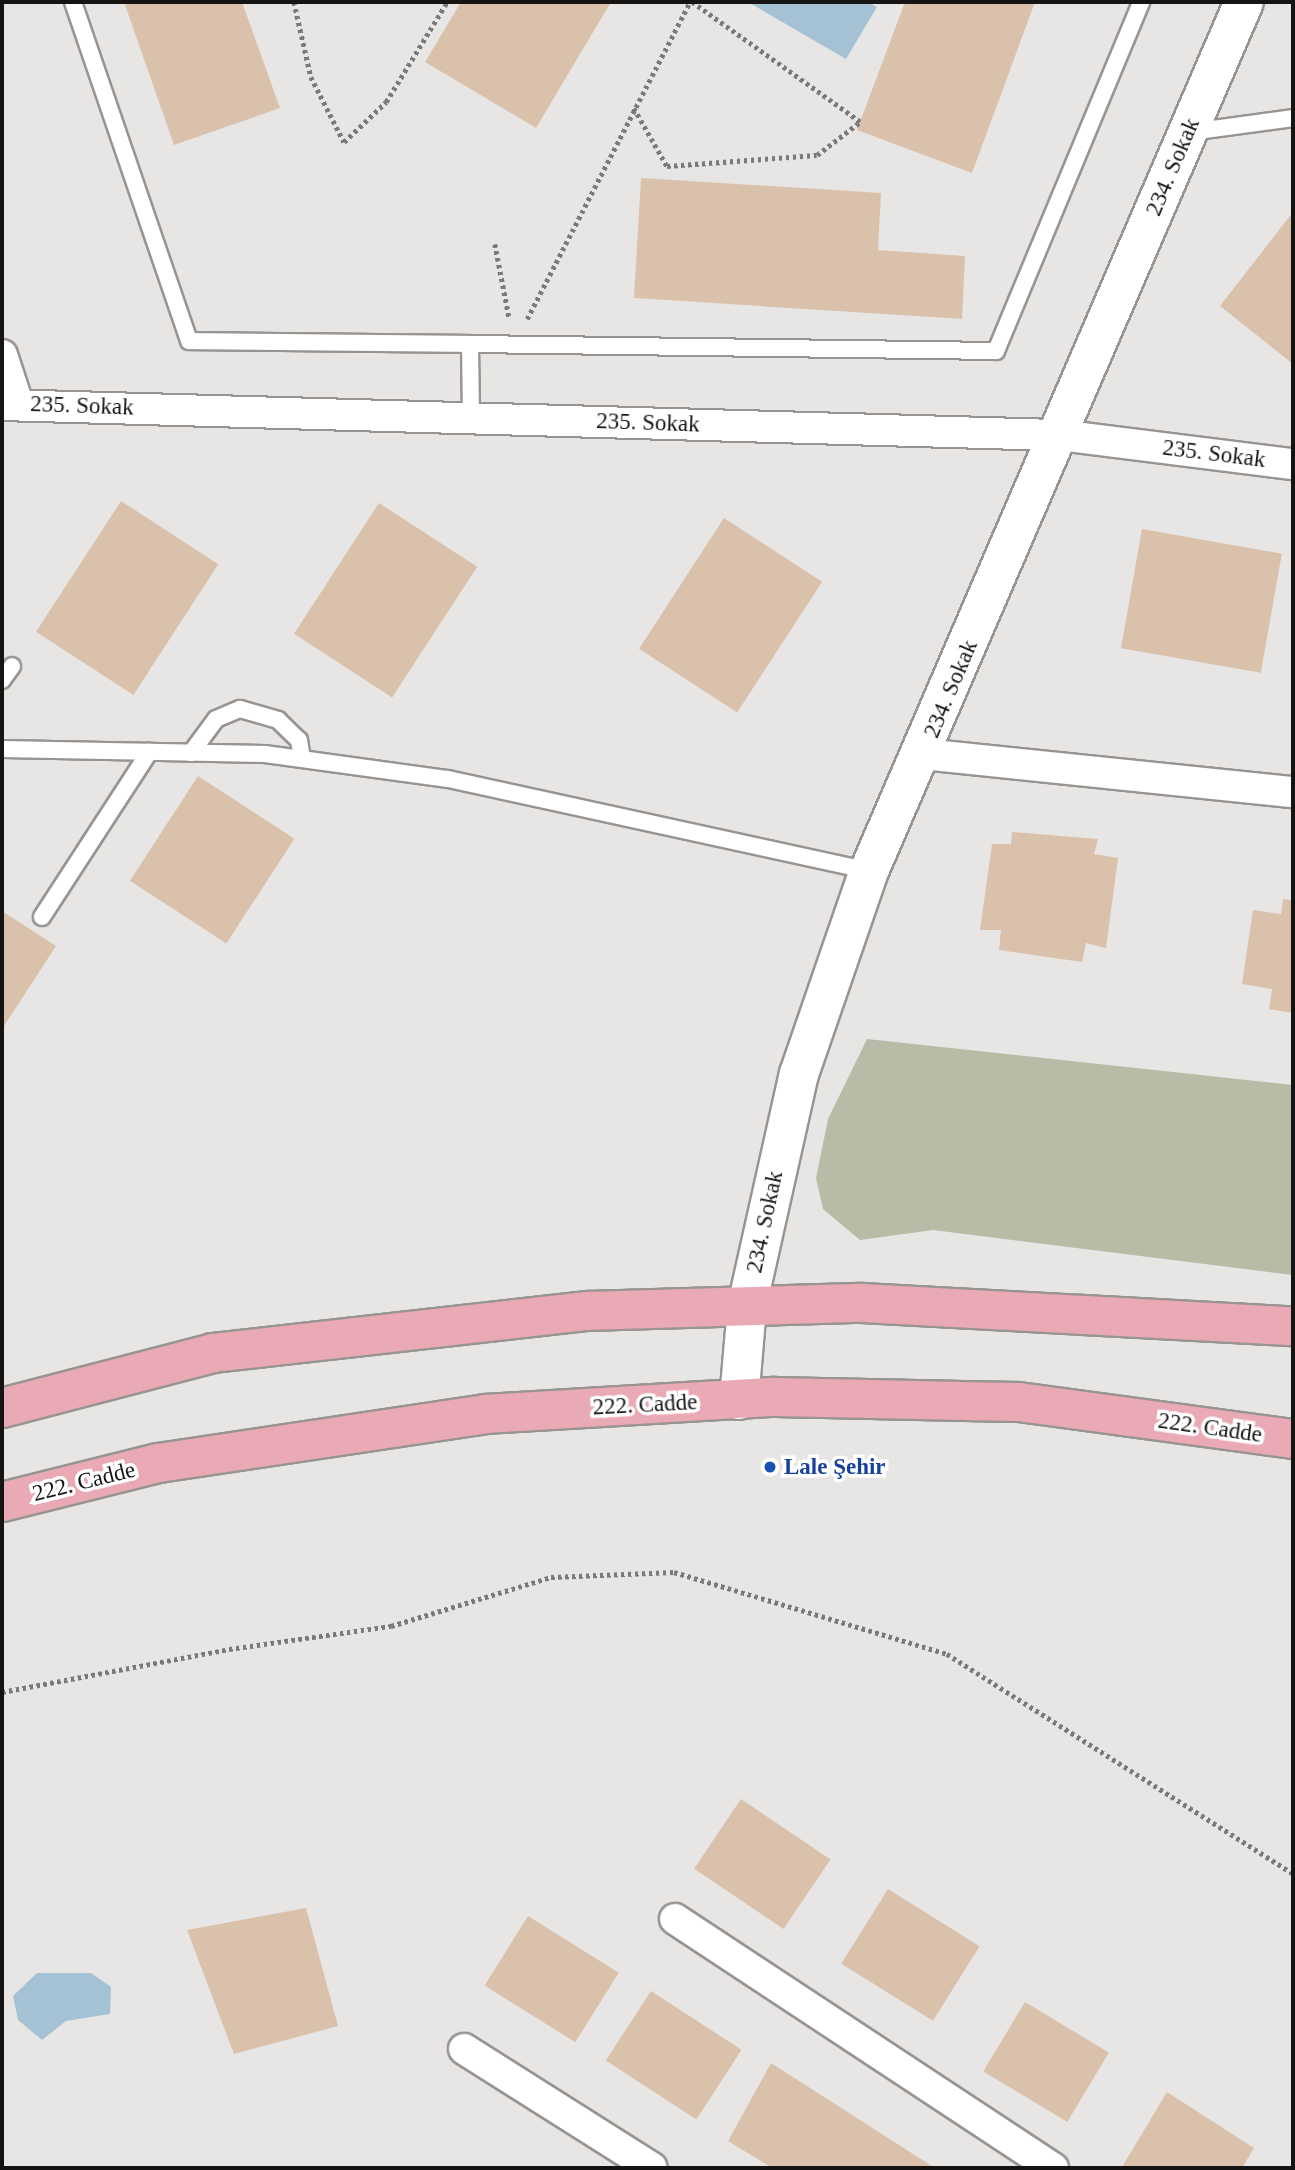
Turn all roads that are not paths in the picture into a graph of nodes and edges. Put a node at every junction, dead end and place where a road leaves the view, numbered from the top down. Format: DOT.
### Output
graph roads {
  1 [pos="72,2"];
  2 [pos="1141,2"];
  3 [pos="1244,2"];
  4 [pos="1293,118"];
  5 [pos="1188,132"];
  6 [pos="470,344"];
  7 [pos="2,355"];
  8 [pos="10,404"];
  9 [pos="471,418"];
  10 [pos="1059,435"];
  11 [pos="1293,464"];
  12 [pos="12,666"];
  13 [pos="2,680"];
  14 [pos="2,749"];
  15 [pos="149,752"];
  16 [pos="191,752"];
  17 [pos="923,754"];
  18 [pos="302,759"];
  19 [pos="1293,792"];
  20 [pos="869,872"];
  21 [pos="42,917"];
  22 [pos="747,1306"];
  23 [pos="1293,1326"];
  24 [pos="739,1399"];
  25 [pos="2,1408"];
  26 [pos="1293,1439"];
  27 [pos="2,1502"];
  28 [pos="675,1919"];
  29 [pos="464,2049"];
  30 [pos="652,2168"];
  31 [pos="1054,2168"];
  1 -- 6 [label="lane"];
  2 -- 6 [label="lane"];
  3 -- 5 [label="street, 234. Sokak"];
  4 -- 5 [label="lane"];
  5 -- 10 [label="street, 234. Sokak"];
  6 -- 9 [label="lane"];
  7 -- 8 [label="street"];
  8 -- 9 [label="street, 235. Sokak"];
  9 -- 10 [label="street, 235. Sokak"];
  10 -- 11 [label="street, 235. Sokak"];
  10 -- 17 [label="street, 234. Sokak"];
  12 -- 13 [label="lane"];
  14 -- 15 [label="lane"];
  15 -- 16 [label="lane"];
  15 -- 21 [label="lane"];
  16 -- 18 [label="lane"];
  16 -- 18 [label="lane"];
  17 -- 19 [label="street"];
  17 -- 20 [label="street, 234. Sokak"];
  18 -- 20 [label="lane"];
  20 -- 22 [label="street, 234. Sokak"];
  22 -- 23 [label="main road"];
  22 -- 24 [label="street, 234. Sokak"];
  22 -- 25 [label="main road"];
  24 -- 26 [label="main road, 222. Cadde"];
  24 -- 27 [label="main road, 222. Cadde"];
  28 -- 31 [label="street"];
  29 -- 30 [label="street"];
}
